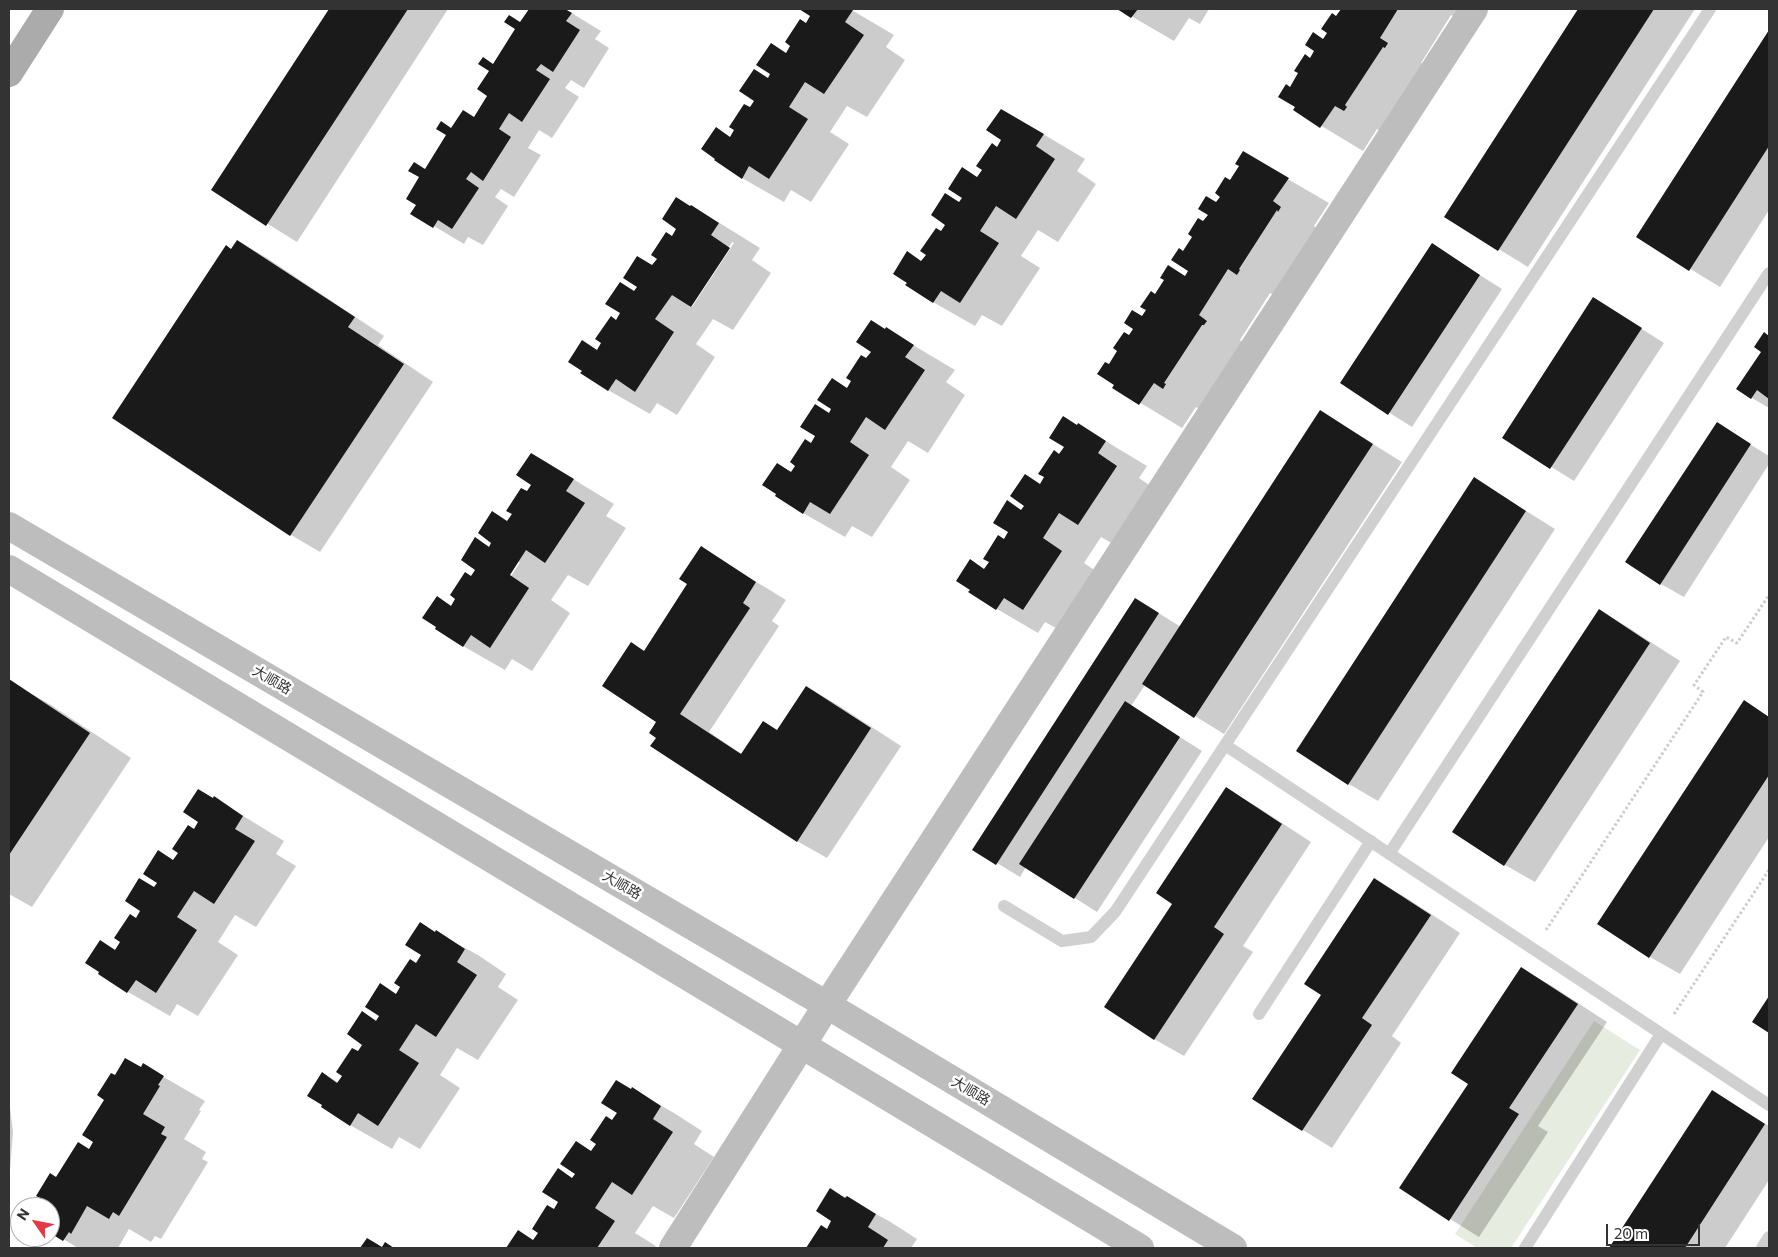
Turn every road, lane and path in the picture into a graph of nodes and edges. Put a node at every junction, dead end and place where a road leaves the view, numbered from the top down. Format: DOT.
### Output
graph roads {
  1 [pos="50,9"];
  2 [pos="1474,9"];
  3 [pos="1710,9"];
  4 [pos="9,73"];
  5 [pos="1769,273"];
  6 [pos="9,526"];
  7 [pos="9,569"];
  8 [pos="1769,595"];
  9 [pos="1225,745"];
  10 [pos="1371,842"];
  11 [pos="1390,854"];
  12 [pos="1769,870"];
  13 [pos="1004,906"];
  14 [pos="1533,949"];
  15 [pos="826,1005"];
  16 [pos="1259,1014"];
  17 [pos="1661,1034"];
  18 [pos="801,1045"];
  19 [pos="1769,1105"];
  20 [pos="1769,1237"];
  21 [pos="673,1248"];
  22 [pos="1140,1248"];
  23 [pos="1233,1248"];
  24 [pos="1525,1248"];
  25 [pos="1762,1248"];
  1 -- 4 [label="main road"];
  2 -- 15 [label="street"];
  3 -- 9 [label="lane"];
  5 -- 11 [label="lane"];
  6 -- 15 [label="street, 大顺路"];
  7 -- 18 [label="street"];
  8 -- 14 [label="path"];
  9 -- 10 [label="lane"];
  9 -- 13 [label="lane"];
  10 -- 11 [label="lane"];
  10 -- 16 [label="lane"];
  11 -- 14 [label="lane"];
  12 -- 17 [label="path"];
  14 -- 17 [label="lane"];
  15 -- 18 [label="street"];
  15 -- 23 [label="street, 大顺路"];
  17 -- 19 [label="lane"];
  17 -- 24 [label="lane"];
  18 -- 21 [label="street"];
  18 -- 22 [label="street"];
  20 -- 25 [label="lane"];
}
